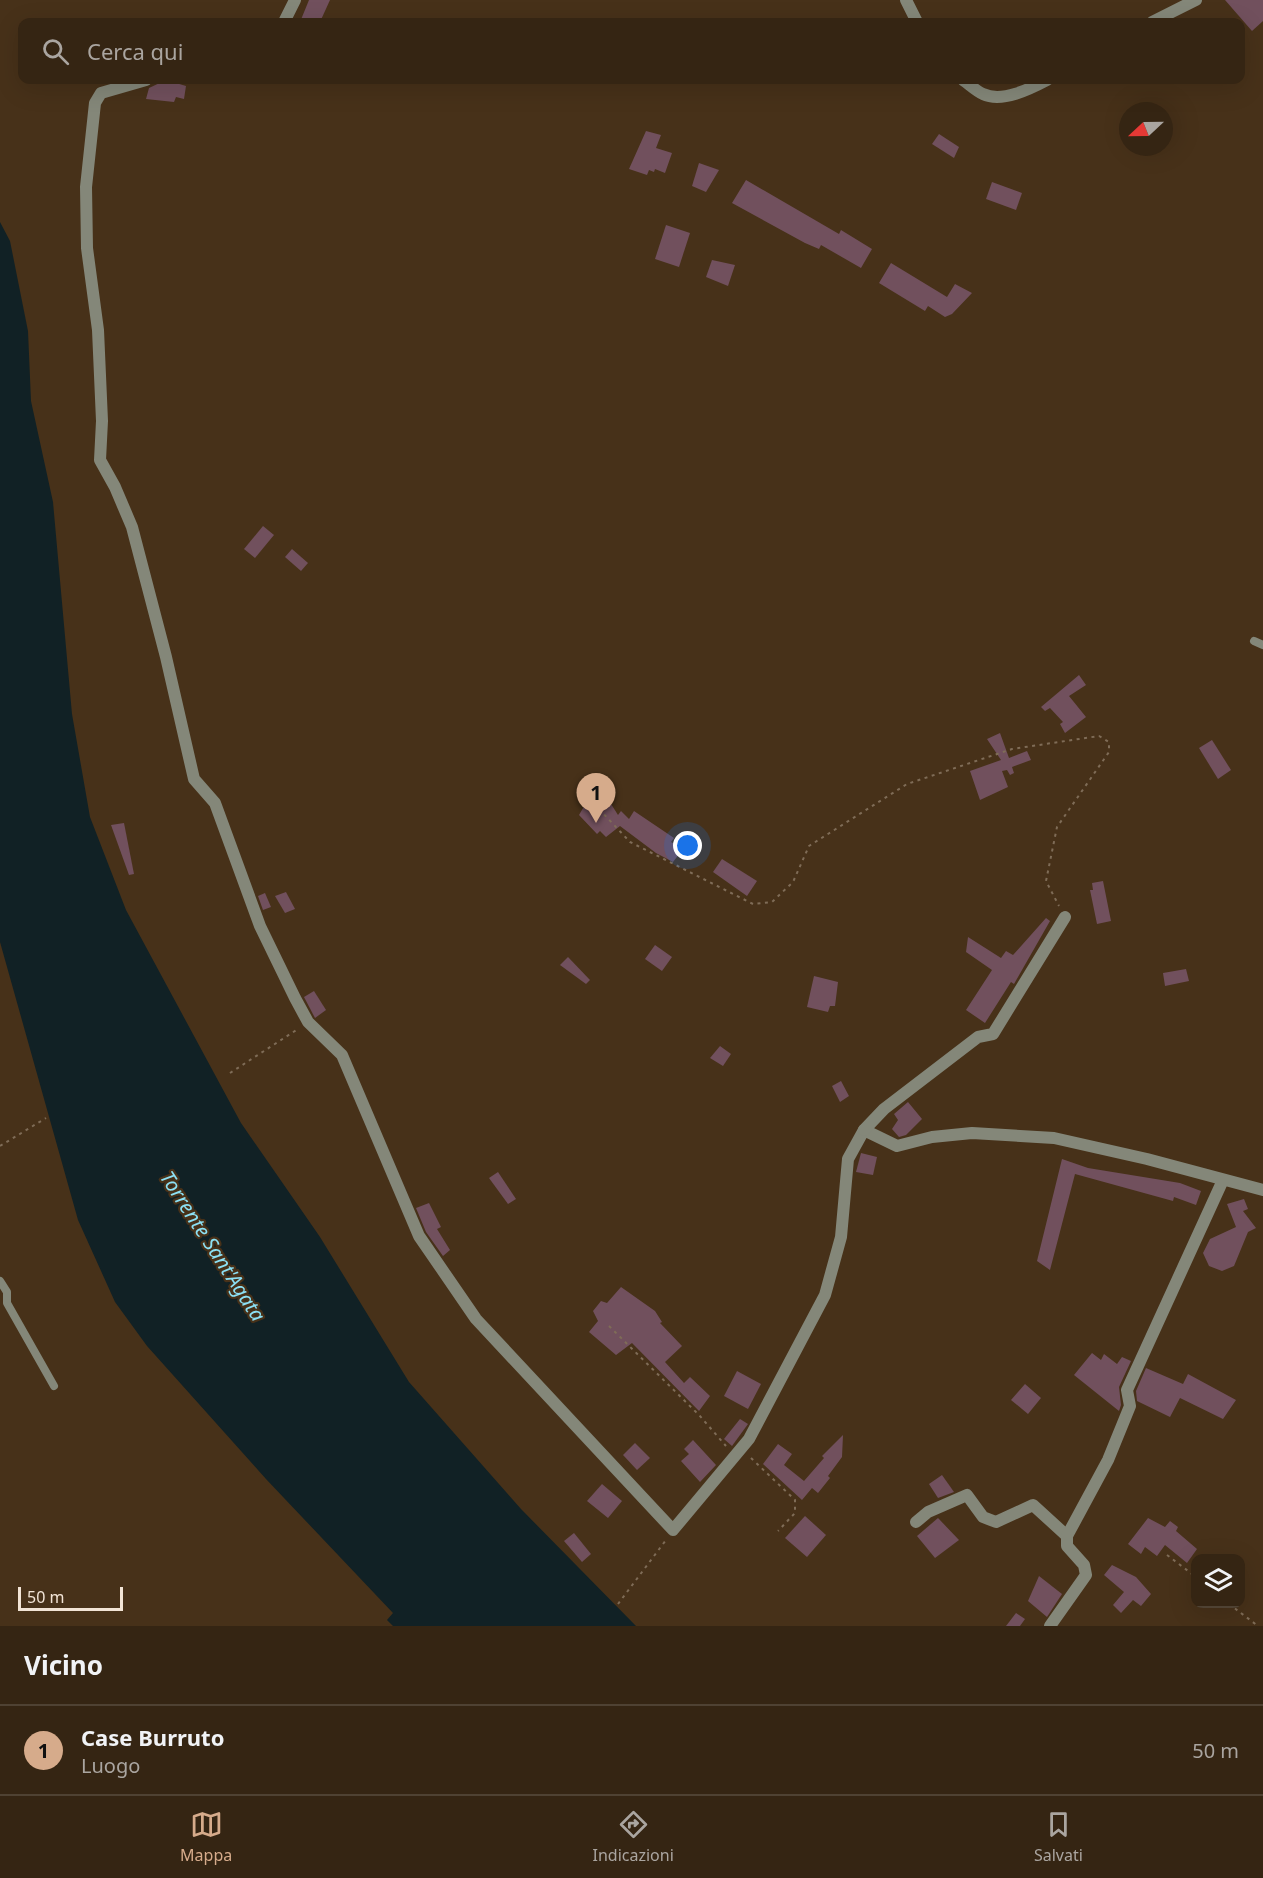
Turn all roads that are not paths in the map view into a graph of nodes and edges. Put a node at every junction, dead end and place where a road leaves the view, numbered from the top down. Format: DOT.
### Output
graph roads {
  1 [pos="295,0"];
  2 [pos="906,0"];
  3 [pos="1196,0"];
  4 [pos="287,18"];
  5 [pos="915,18"];
  6 [pos="1160,18"];
  7 [pos="132,84"];
  8 [pos="969,84"];
  9 [pos="1040,84"];
  10 [pos="1254,641"];
  11 [pos="1263,645"];
  12 [pos="1065,917"];
  13 [pos="864,1130"];
  14 [pos="1223,1180"];
  15 [pos="1263,1190"];
  16 [pos="0,1281"];
  17 [pos="54,1386"];
  18 [pos="916,1522"];
  19 [pos="1067,1536"];
  20 [pos="1050,1626"];
  1 -- 4 [label="street"];
  2 -- 5 [label="street"];
  3 -- 6 [label="street"];
  7 -- 13 [label="street"];
  8 -- 9 [label="street"];
  10 -- 11 [label="lane"];
  12 -- 13 [label="street"];
  13 -- 14 [label="street"];
  14 -- 15 [label="street"];
  14 -- 19 [label="street"];
  16 -- 17 [label="lane"];
  18 -- 19 [label="street"];
  19 -- 20 [label="street"];
}
